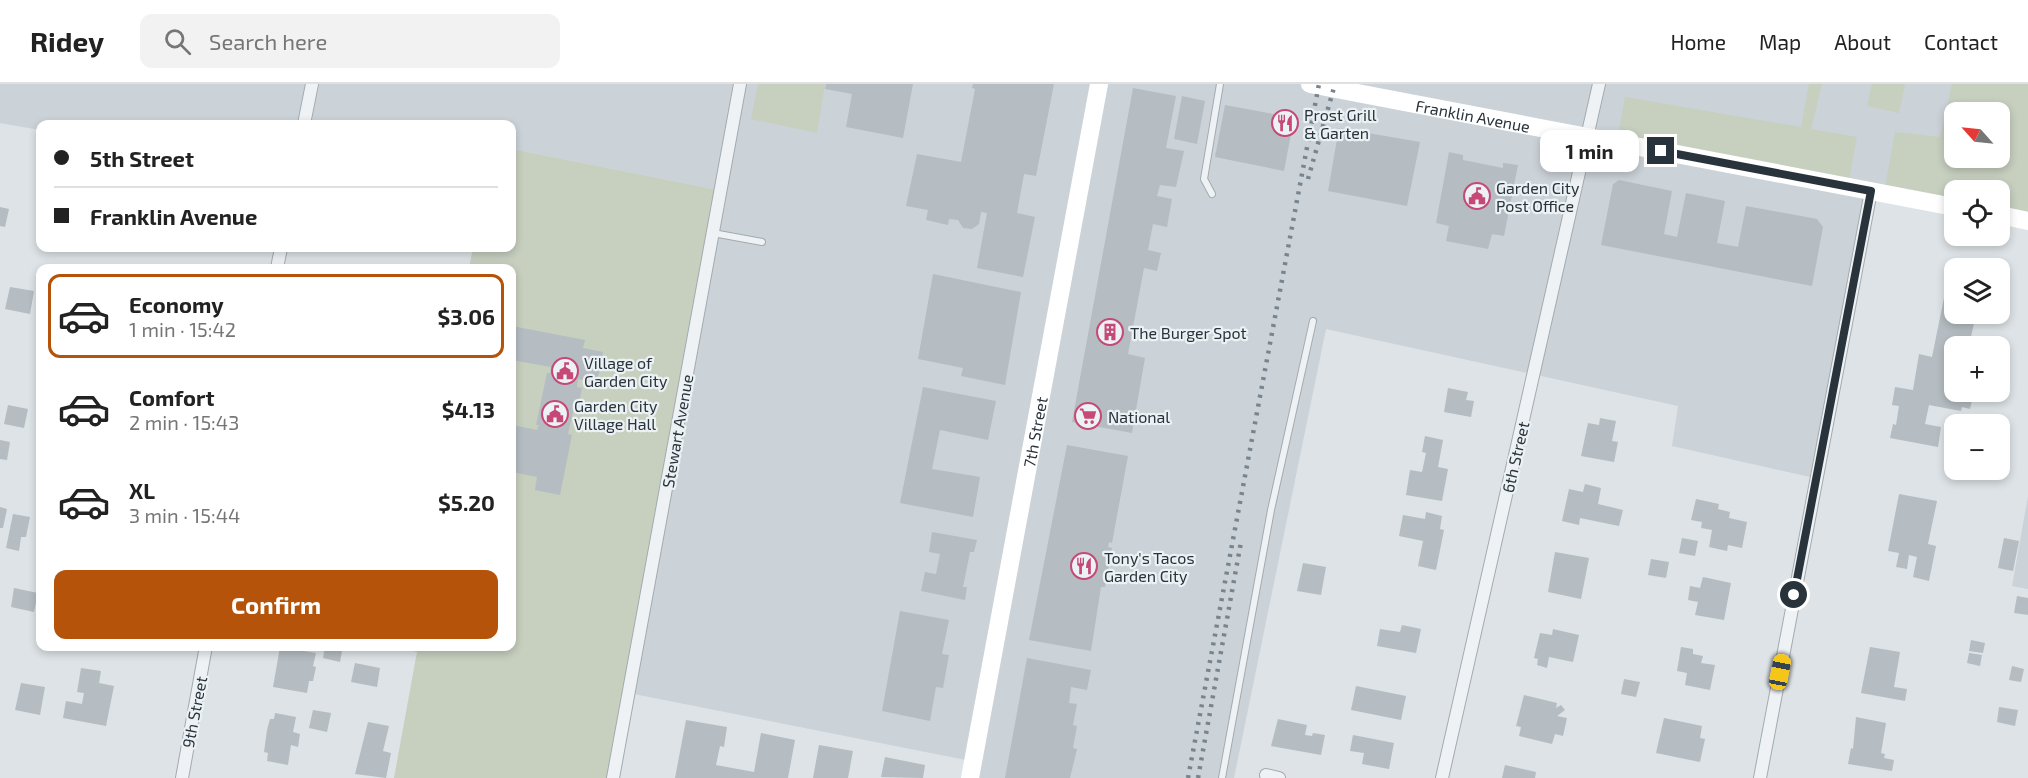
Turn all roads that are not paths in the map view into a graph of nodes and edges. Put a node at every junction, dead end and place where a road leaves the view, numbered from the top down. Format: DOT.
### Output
graph roads {
  1 [pos="312,84"];
  2 [pos="740,84"];
  3 [pos="1099,84"];
  4 [pos="1220,84"];
  5 [pos="1310,84"];
  6 [pos="1599,84"];
  7 [pos="305,120"];
  8 [pos="1588,137"];
  9 [pos="1871,191"];
  10 [pos="1212,194"];
  11 [pos="1944,205"];
  12 [pos="2010,217"];
  13 [pos="2028,220"];
  14 [pos="713,233"];
  15 [pos="762,242"];
  16 [pos="1313,321"];
  17 [pos="205,651"];
  18 [pos="1266,775"];
  19 [pos="182,778"];
  20 [pos="613,778"];
  21 [pos="970,778"];
  22 [pos="1222,778"];
  23 [pos="1279,778"];
  24 [pos="1442,778"];
  25 [pos="1760,778"];
  1 -- 7 [label="street"];
  2 -- 14 [label="street, Stewart Avenue"];
  3 -- 21 [label="street, 7th Street"];
  4 -- 10 [label="lane"];
  5 -- 8 [label="street, Franklin Avenue"];
  6 -- 8 [label="street, 6th Street"];
  8 -- 9 [label="street, Franklin Avenue"];
  8 -- 24 [label="street, 6th Street"];
  9 -- 11 [label="street, Franklin Avenue"];
  9 -- 25 [label="street"];
  12 -- 13 [label="street"];
  14 -- 15 [label="lane"];
  14 -- 20 [label="street, Stewart Avenue"];
  16 -- 22 [label="lane"];
  17 -- 19 [label="street, 9th Street"];
  18 -- 23 [label="street"];
}
